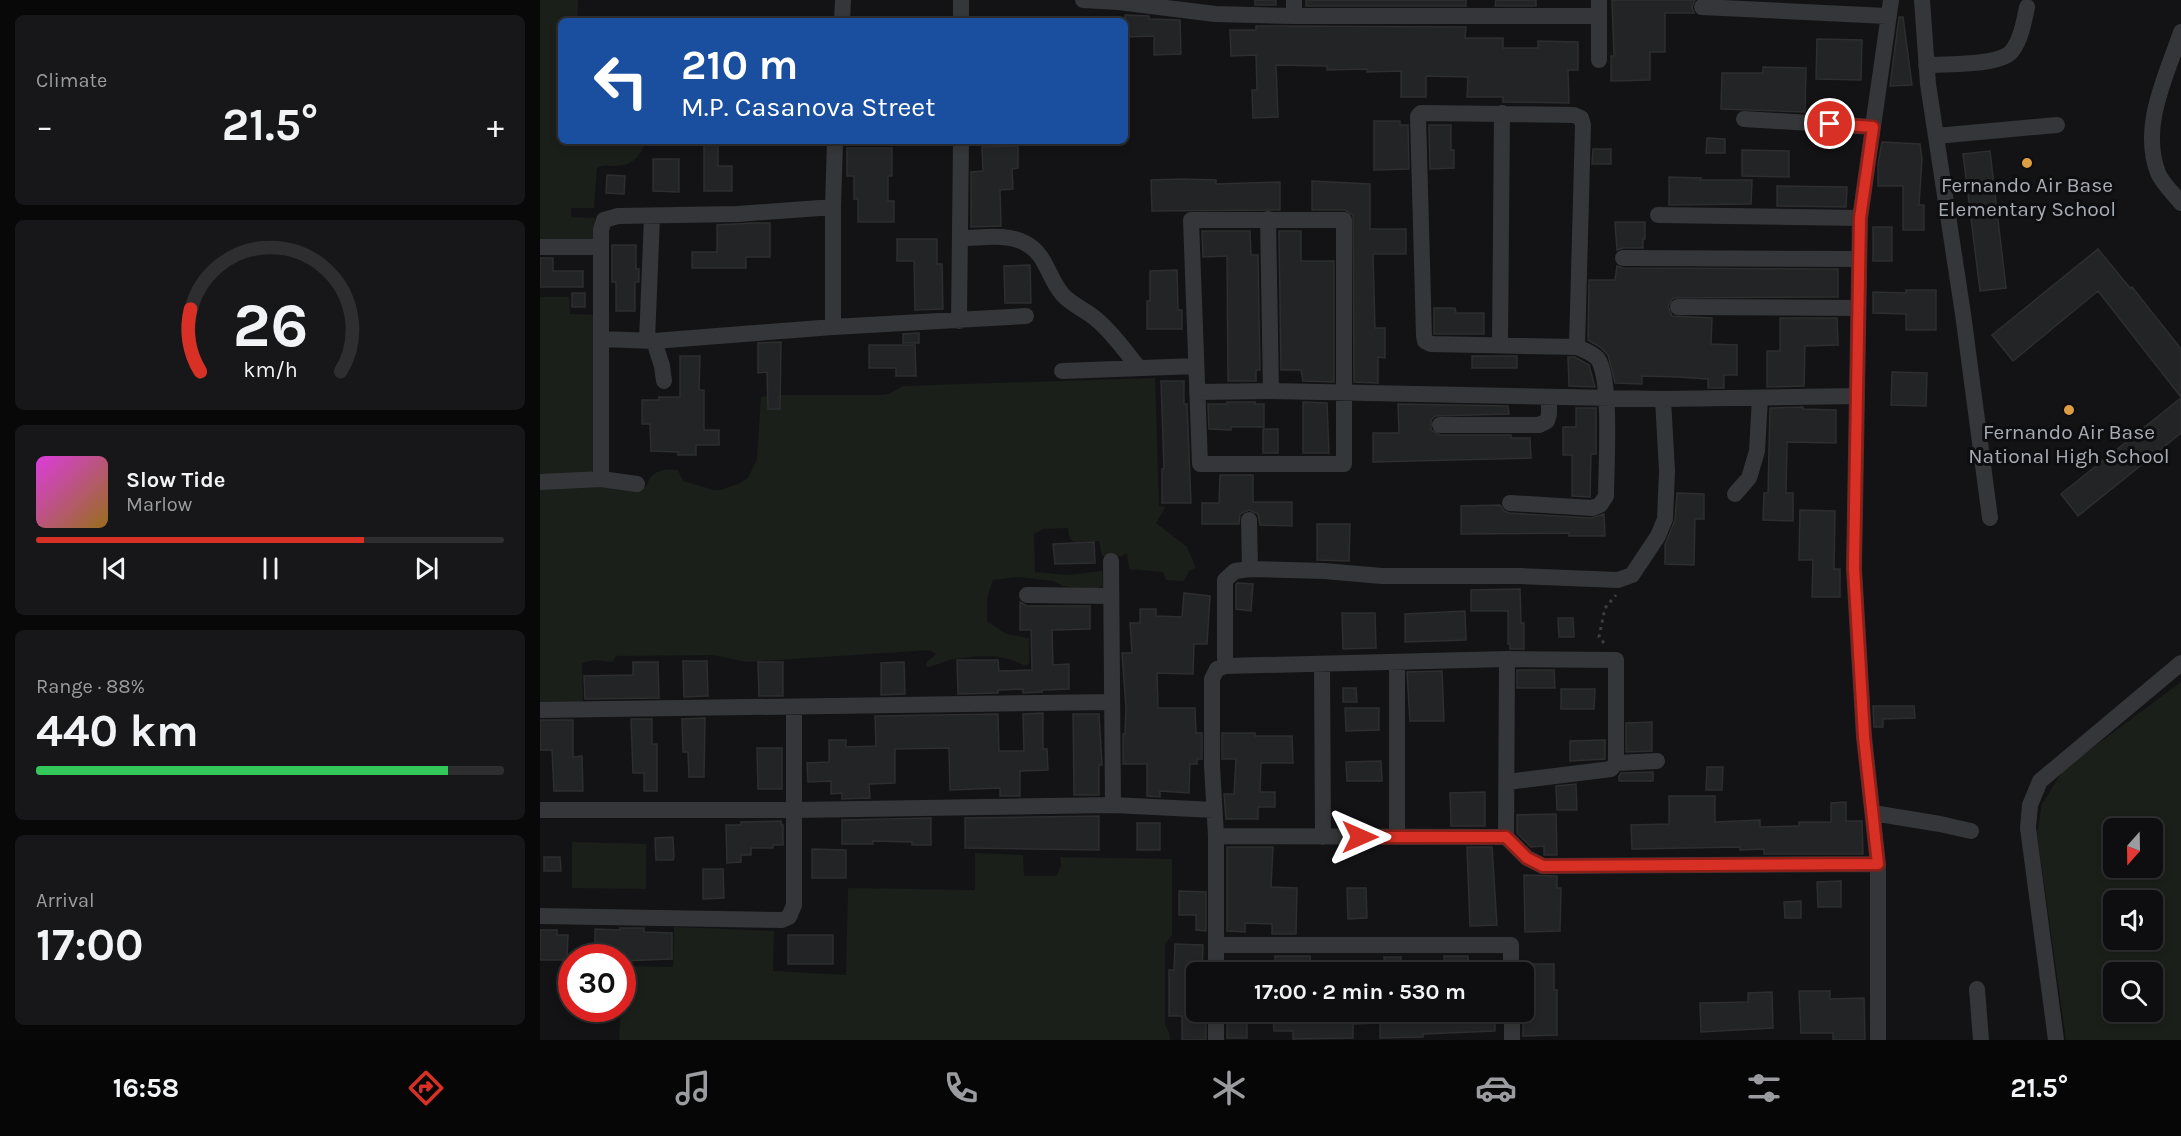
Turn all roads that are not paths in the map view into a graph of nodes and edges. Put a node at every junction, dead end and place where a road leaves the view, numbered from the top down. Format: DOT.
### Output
graph roads {
  1 [pos="843,0"];
  2 [pos="962,0"];
  3 [pos="1083,0"];
  4 [pos="1922,0"];
  5 [pos="2027,7"];
  6 [pos="1294,8"];
  7 [pos="1599,8"];
  8 [pos="1702,8"];
  9 [pos="1889,8"];
  10 [pos="842,18"];
  11 [pos="961,18"];
  12 [pos="2181,32"];
  13 [pos="1599,60"];
  14 [pos="1926,65"];
  15 [pos="1502,113"];
  16 [pos="1744,119"];
  17 [pos="2057,125"];
  18 [pos="1873,127"];
  19 [pos="1936,136"];
  20 [pos="835,144"];
  21 [pos="961,144"];
  22 [pos="2181,202"];
  23 [pos="833,207"];
  24 [pos="1658,215"];
  25 [pos="652,217"];
  26 [pos="1860,218"];
  27 [pos="1268,219"];
  28 [pos="961,238"];
  29 [pos="601,246"];
  30 [pos="540,247"];
  31 [pos="1623,258"];
  32 [pos="1859,259"];
  33 [pos="1678,307"];
  34 [pos="1858,308"];
  35 [pos="1026,316"];
  36 [pos="958,321"];
  37 [pos="833,327"];
  38 [pos="602,339"];
  39 [pos="651,341"];
  40 [pos="1500,345"];
  41 [pos="1577,347"];
  42 [pos="1196,366"];
  43 [pos="1139,368"];
  44 [pos="1062,371"];
  45 [pos="664,381"];
  46 [pos="1271,391"];
  47 [pos="1197,392"];
  48 [pos="1344,393"];
  49 [pos="1856,396"];
  50 [pos="1549,397"];
  51 [pos="1607,398"];
  52 [pos="1760,398"];
  53 [pos="1663,399"];
  54 [pos="1440,425"];
  55 [pos="601,479"];
  56 [pos="540,482"];
  57 [pos="637,484"];
  58 [pos="1735,494"];
  59 [pos="1510,503"];
  60 [pos="1990,518"];
  61 [pos="1249,520"];
  62 [pos="1111,561"];
  63 [pos="1250,569"];
  64 [pos="1027,595"];
  65 [pos="1112,596"];
  66 [pos="1507,659"];
  67 [pos="1396,662"];
  68 [pos="2181,663"];
  69 [pos="1322,664"];
  70 [pos="1225,666"];
  71 [pos="1112,702"];
  72 [pos="794,708"];
  73 [pos="540,710"];
  74 [pos="1657,761"];
  75 [pos="1616,763"];
  76 [pos="1507,782"];
  77 [pos="1113,805"];
  78 [pos="540,810"];
  79 [pos="795,810"];
  80 [pos="1214,810"];
  81 [pos="1873,813"];
  82 [pos="1971,831"];
  83 [pos="1216,836"];
  84 [pos="1323,837"];
  85 [pos="1397,837"];
  86 [pos="1506,837"];
  87 [pos="1878,864"];
  88 [pos="540,916"];
  89 [pos="1215,945"];
  90 [pos="1216,962"];
  91 [pos="1511,962"];
  92 [pos="1977,989"];
  93 [pos="1216,1022"];
  94 [pos="1512,1022"];
  95 [pos="1216,1040"];
  96 [pos="1512,1040"];
  97 [pos="1878,1040"];
  98 [pos="1894,1040"];
  99 [pos="1981,1040"];
  100 [pos="2056,1040"];
  1 -- 10 [label="street"];
  2 -- 11 [label="street"];
  3 -- 6 [label="street"];
  4 -- 14 [label="street"];
  5 -- 14 [label="street"];
  6 -- 7 [label="street"];
  7 -- 13 [label="street"];
  8 -- 9 [label="street"];
  9 -- 18 [label="street"];
  12 -- 22 [label="street"];
  14 -- 19 [label="street"];
  15 -- 40 [label="street"];
  15 -- 40 [label="street"];
  15 -- 41 [label="street"];
  16 -- 18 [label="street"];
  17 -- 19 [label="street"];
  18 -- 26 [label="street"];
  19 -- 60 [label="street"];
  20 -- 23 [label="street"];
  21 -- 28 [label="street"];
  23 -- 25 [label="street"];
  23 -- 37 [label="street"];
  24 -- 26 [label="street"];
  25 -- 29 [label="street"];
  25 -- 39 [label="street"];
  26 -- 32 [label="street"];
  27 -- 42 [label="street"];
  27 -- 46 [label="street"];
  27 -- 48 [label="street"];
  28 -- 36 [label="street"];
  28 -- 43 [label="street"];
  29 -- 30 [label="street"];
  29 -- 38 [label="street"];
  31 -- 32 [label="street"];
  32 -- 34 [label="street"];
  33 -- 34 [label="street"];
  34 -- 49 [label="street"];
  35 -- 36 [label="street"];
  36 -- 37 [label="street"];
  37 -- 39 [label="street"];
  38 -- 39 [label="street"];
  38 -- 55 [label="street"];
  39 -- 45 [label="street"];
  40 -- 41 [label="street"];
  41 -- 51 [label="street"];
  42 -- 43 [label="street"];
  42 -- 47 [label="street"];
  43 -- 44 [label="street"];
  46 -- 47 [label="street"];
  46 -- 48 [label="street"];
  47 -- 48 [label="street"];
  48 -- 50 [label="street"];
  49 -- 52 [label="street"];
  49 -- 81 [label="street"];
  50 -- 51 [label="street"];
  50 -- 54 [label="street"];
  51 -- 53 [label="street"];
  51 -- 59 [label="street"];
  52 -- 53 [label="street"];
  52 -- 58 [label="street"];
  53 -- 63 [label="street"];
  55 -- 56 [label="street"];
  55 -- 57 [label="street"];
  61 -- 63 [label="street"];
  62 -- 65 [label="street"];
  63 -- 70 [label="street"];
  64 -- 65 [label="street"];
  65 -- 71 [label="street"];
  66 -- 67 [label="street"];
  66 -- 75 [label="street"];
  66 -- 76 [label="street"];
  67 -- 69 [label="street"];
  67 -- 85 [label="street"];
  68 -- 100 [label="street"];
  69 -- 70 [label="street"];
  69 -- 84 [label="street"];
  70 -- 80 [label="street"];
  71 -- 72 [label="street"];
  71 -- 77 [label="street"];
  72 -- 73 [label="street"];
  72 -- 79 [label="street"];
  74 -- 75 [label="street"];
  75 -- 76 [label="street"];
  76 -- 86 [label="street"];
  77 -- 79 [label="street"];
  77 -- 80 [label="street"];
  78 -- 79 [label="street"];
  79 -- 88 [label="street"];
  80 -- 83 [label="street"];
  81 -- 82 [label="street"];
  81 -- 87 [label="street"];
  83 -- 84 [label="street"];
  83 -- 89 [label="street"];
  84 -- 85 [label="street"];
  85 -- 86 [label="street"];
  86 -- 87 [label="street"];
  87 -- 97 [label="street"];
  89 -- 90 [label="street"];
  89 -- 91 [label="street"];
  92 -- 99 [label="street"];
  93 -- 95 [label="street"];
  94 -- 96 [label="street"];
  97 -- 98 [label="street"];
}
